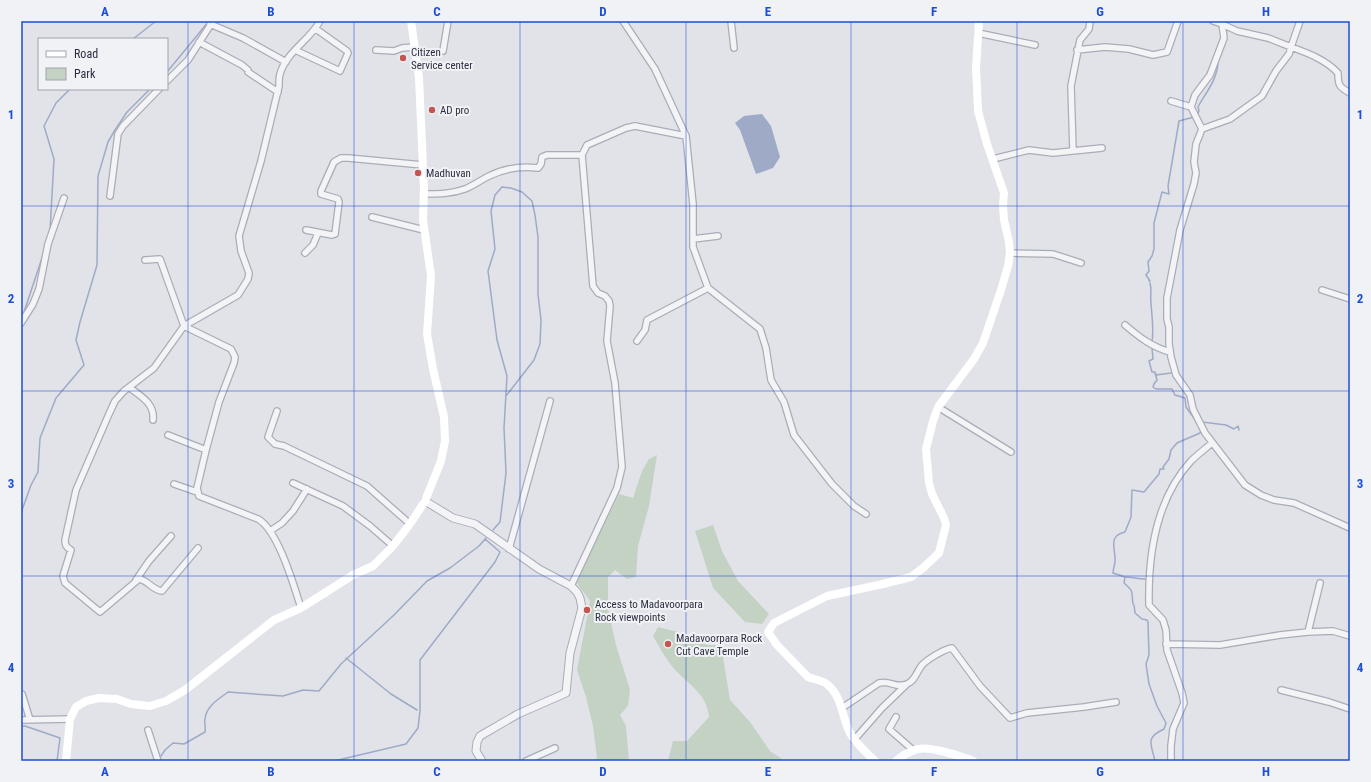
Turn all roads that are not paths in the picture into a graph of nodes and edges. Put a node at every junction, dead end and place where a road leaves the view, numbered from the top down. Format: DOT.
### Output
graph roads {
  1 [pos="320,21"];
  2 [pos="411,21"];
  3 [pos="448,21"];
  4 [pos="623,21"];
  5 [pos="731,21"];
  6 [pos="979,21"];
  7 [pos="1090,21"];
  8 [pos="1178,21"];
  9 [pos="1213,21"];
  10 [pos="1300,21"];
  11 [pos="212,23"];
  12 [pos="1222,23"];
  13 [pos="316,29"];
  14 [pos="978,33"];
  15 [pos="199,42"];
  16 [pos="1035,45"];
  17 [pos="414,47"];
  18 [pos="1291,47"];
  19 [pos="734,48"];
  20 [pos="295,50"];
  21 [pos="376,50"];
  22 [pos="1077,50"];
  23 [pos="443,51"];
  24 [pos="286,62"];
  25 [pos="168,80"];
  26 [pos="158,90"];
  27 [pos="278,92"];
  28 [pos="1350,93"];
  29 [pos="1171,101"];
  30 [pos="1191,107"];
  31 [pos="1202,128"];
  32 [pos="686,136"];
  33 [pos="1102,148"];
  34 [pos="1073,151"];
  35 [pos="582,155"];
  36 [pos="993,159"];
  37 [pos="423,165"];
  38 [pos="424,194"];
  39 [pos="110,196"];
  40 [pos="64,198"];
  41 [pos="372,217"];
  42 [pos="306,230"];
  43 [pos="424,230"];
  44 [pos="318,233"];
  45 [pos="718,236"];
  46 [pos="693,239"];
  47 [pos="305,253"];
  48 [pos="1010,253"];
  49 [pos="145,260"];
  50 [pos="1081,263"];
  51 [pos="708,288"];
  52 [pos="1322,290"];
  53 [pos="1350,298"];
  54 [pos="21,323"];
  55 [pos="1125,325"];
  56 [pos="184,326"];
  57 [pos="637,341"];
  58 [pos="1170,352"];
  59 [pos="130,388"];
  60 [pos="550,400"];
  61 [pos="938,407"];
  62 [pos="277,411"];
  63 [pos="153,420"];
  64 [pos="168,435"];
  65 [pos="1212,443"];
  66 [pos="206,450"];
  67 [pos="1011,452"];
  68 [pos="293,483"];
  69 [pos="174,484"];
  70 [pos="307,489"];
  71 [pos="197,492"];
  72 [pos="425,501"];
  73 [pos="866,514"];
  74 [pos="410,524"];
  75 [pos="1350,528"];
  76 [pos="270,531"];
  77 [pos="171,536"];
  78 [pos="393,546"];
  79 [pos="198,548"];
  80 [pos="509,549"];
  81 [pos="136,580"];
  82 [pos="1320,583"];
  83 [pos="571,586"];
  84 [pos="301,608"];
  85 [pos="1308,632"];
  86 [pos="1350,636"];
  87 [pos="1166,644"];
  88 [pos="906,685"];
  89 [pos="1281,690"];
  90 [pos="22,694"];
  91 [pos="1116,702"];
  92 [pos="842,708"];
  93 [pos="1350,709"];
  94 [pos="896,717"];
  95 [pos="70,719"];
  96 [pos="21,720"];
  97 [pos="30,720"];
  98 [pos="148,730"];
  99 [pos="854,740"];
  100 [pos="555,748"];
  101 [pos="913,750"];
  102 [pos="66,761"];
  103 [pos="158,761"];
  104 [pos="482,761"];
  105 [pos="526,761"];
  106 [pos="875,761"];
  107 [pos="896,761"];
  108 [pos="973,761"];
  109 [pos="1171,761"];
  1 -- 13 [label="street"];
  2 -- 17 [label="main road"];
  3 -- 23 [label="street"];
  4 -- 32 [label="street"];
  5 -- 19 [label="street"];
  6 -- 14 [label="main road"];
  7 -- 22 [label="street"];
  8 -- 22 [label="street"];
  9 -- 12 [label="street"];
  10 -- 18 [label="street"];
  11 -- 15 [label="street"];
  11 -- 24 [label="street"];
  12 -- 18 [label="street"];
  12 -- 30 [label="street"];
  13 -- 20 [label="street"];
  13 -- 20 [label="street"];
  14 -- 16 [label="street"];
  14 -- 36 [label="main road"];
  15 -- 25 [label="street"];
  15 -- 27 [label="street"];
  17 -- 21 [label="street"];
  17 -- 37 [label="main road"];
  18 -- 28 [label="street"];
  18 -- 31 [label="street"];
  20 -- 24 [label="street"];
  22 -- 34 [label="street"];
  24 -- 27 [label="street"];
  26 -- 39 [label="street"];
  27 -- 56 [label="street"];
  29 -- 30 [label="street"];
  30 -- 31 [label="street"];
  31 -- 58 [label="street"];
  32 -- 35 [label="street"];
  32 -- 46 [label="street"];
  33 -- 34 [label="street"];
  34 -- 36 [label="street"];
  35 -- 38 [label="street"];
  35 -- 83 [label="street"];
  36 -- 48 [label="main road"];
  37 -- 38 [label="main road"];
  37 -- 44 [label="street"];
  38 -- 43 [label="main road"];
  40 -- 54 [label="street"];
  41 -- 43 [label="street"];
  42 -- 44 [label="street"];
  43 -- 72 [label="main road"];
  44 -- 47 [label="street"];
  45 -- 46 [label="street"];
  46 -- 51 [label="street"];
  48 -- 50 [label="street"];
  48 -- 61 [label="main road"];
  49 -- 56 [label="street"];
  51 -- 57 [label="street"];
  51 -- 73 [label="street"];
  52 -- 53 [label="street"];
  55 -- 58 [label="street"];
  56 -- 59 [label="street"];
  56 -- 66 [label="street"];
  58 -- 65 [label="street"];
  59 -- 63 [label="street"];
  59 -- 81 [label="street"];
  60 -- 80 [label="street"];
  61 -- 67 [label="street"];
  61 -- 92 [label="main road"];
  62 -- 74 [label="street"];
  64 -- 66 [label="street"];
  65 -- 75 [label="street"];
  65 -- 87 [label="street"];
  66 -- 71 [label="street"];
  68 -- 70 [label="street"];
  69 -- 71 [label="street"];
  70 -- 76 [label="street"];
  70 -- 78 [label="street"];
  71 -- 76 [label="street"];
  72 -- 74 [label="main road"];
  72 -- 80 [label="street"];
  74 -- 78 [label="main road"];
  76 -- 84 [label="street"];
  77 -- 81 [label="street"];
  78 -- 84 [label="main road"];
  79 -- 81 [label="street"];
  80 -- 83 [label="street"];
  82 -- 85 [label="street"];
  83 -- 104 [label="street"];
  84 -- 95 [label="main road"];
  85 -- 86 [label="street"];
  85 -- 87 [label="street"];
  87 -- 109 [label="street"];
  88 -- 91 [label="street"];
  88 -- 92 [label="street"];
  88 -- 99 [label="street"];
  89 -- 93 [label="street"];
  90 -- 97 [label="street"];
  92 -- 99 [label="main road"];
  94 -- 101 [label="street"];
  95 -- 97 [label="street"];
  95 -- 102 [label="main road"];
  96 -- 97 [label="street"];
  98 -- 103 [label="street"];
  99 -- 106 [label="main road"];
  100 -- 105 [label="street"];
  101 -- 107 [label="main road"];
  101 -- 108 [label="main road"];
}
